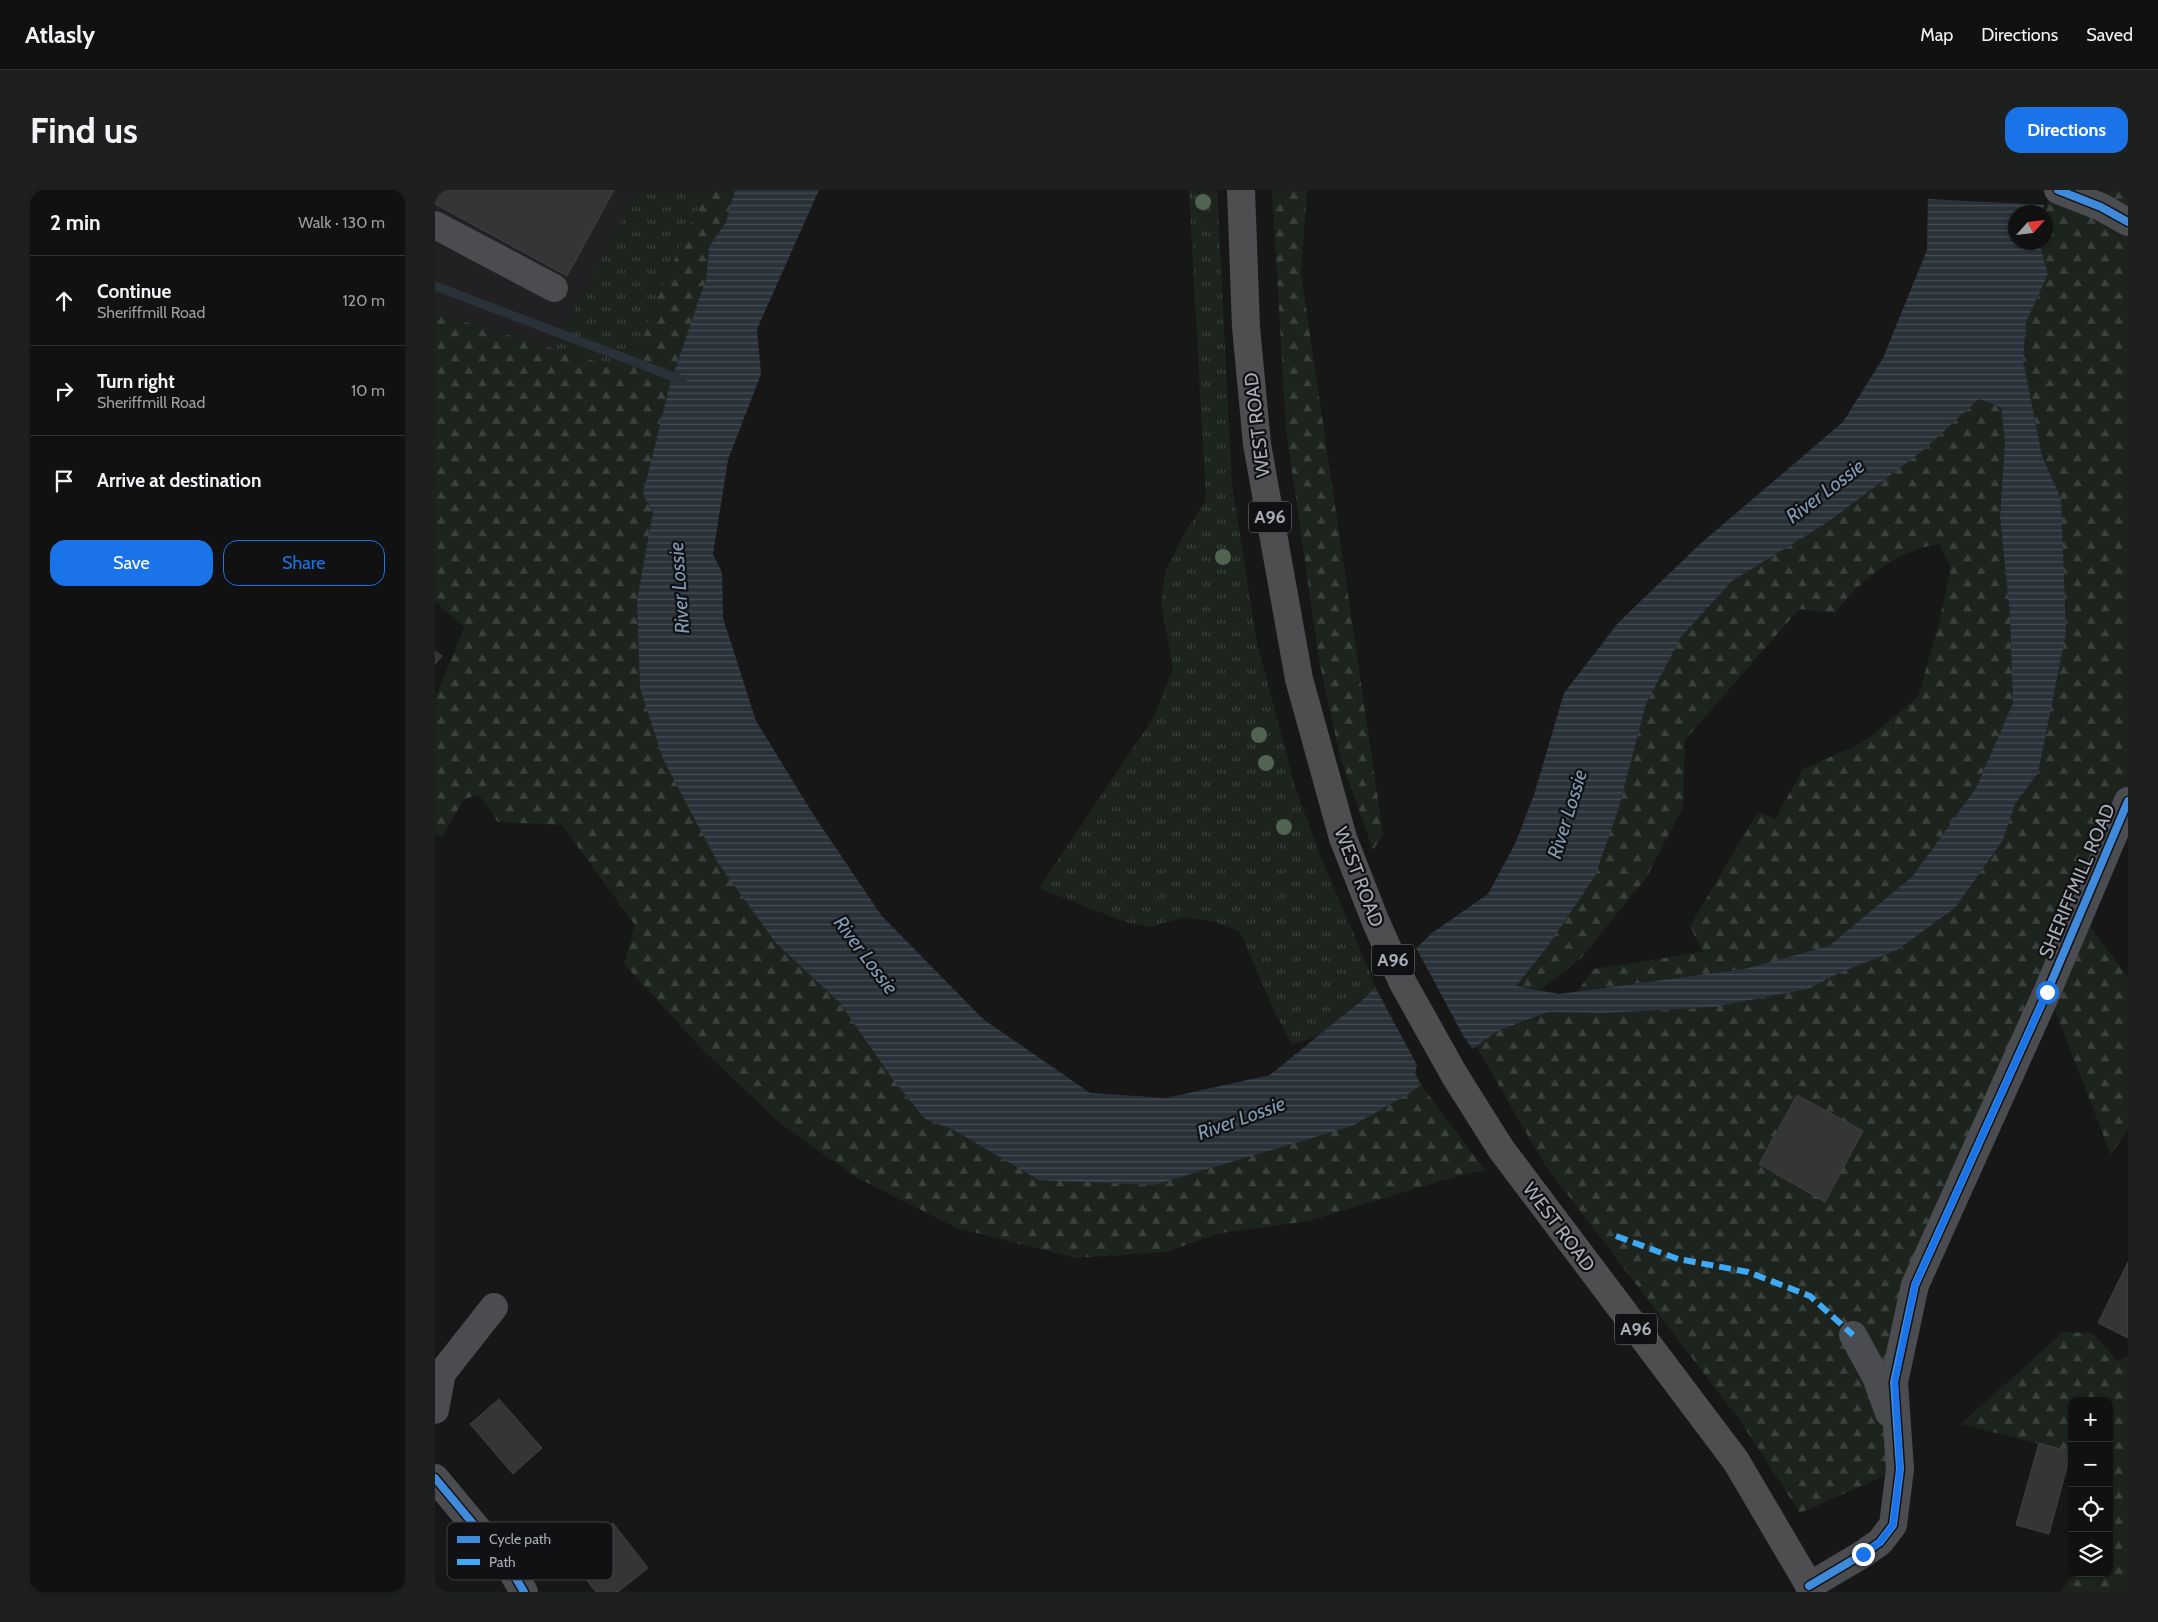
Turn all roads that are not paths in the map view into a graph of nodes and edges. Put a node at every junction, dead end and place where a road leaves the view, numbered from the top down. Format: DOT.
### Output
graph roads {
  1 [pos="1241,190"];
  2 [pos="2058,190"];
  3 [pos="2128,222"];
  4 [pos="435,225"];
  5 [pos="554,288"];
  6 [pos="2128,802"];
  7 [pos="494,1307"];
  8 [pos="1853,1335"];
  9 [pos="435,1410"];
  10 [pos="1899,1440"];
  11 [pos="435,1478"];
  12 [pos="472,1522"];
  13 [pos="517,1580"];
  14 [pos="1811,1589"];
  15 [pos="524,1592"];
  1 -- 14 [label="highway, WEST ROAD / A96"];
  2 -- 3 [label="street"];
  4 -- 5 [label="street"];
  6 -- 10 [label="street, SHERIFFMILL ROAD"];
  7 -- 9 [label="street"];
  8 -- 10 [label="street"];
  10 -- 14 [label="street, SHERIFFMILL ROAD"];
  11 -- 12 [label="street"];
  13 -- 15 [label="street"];
}
